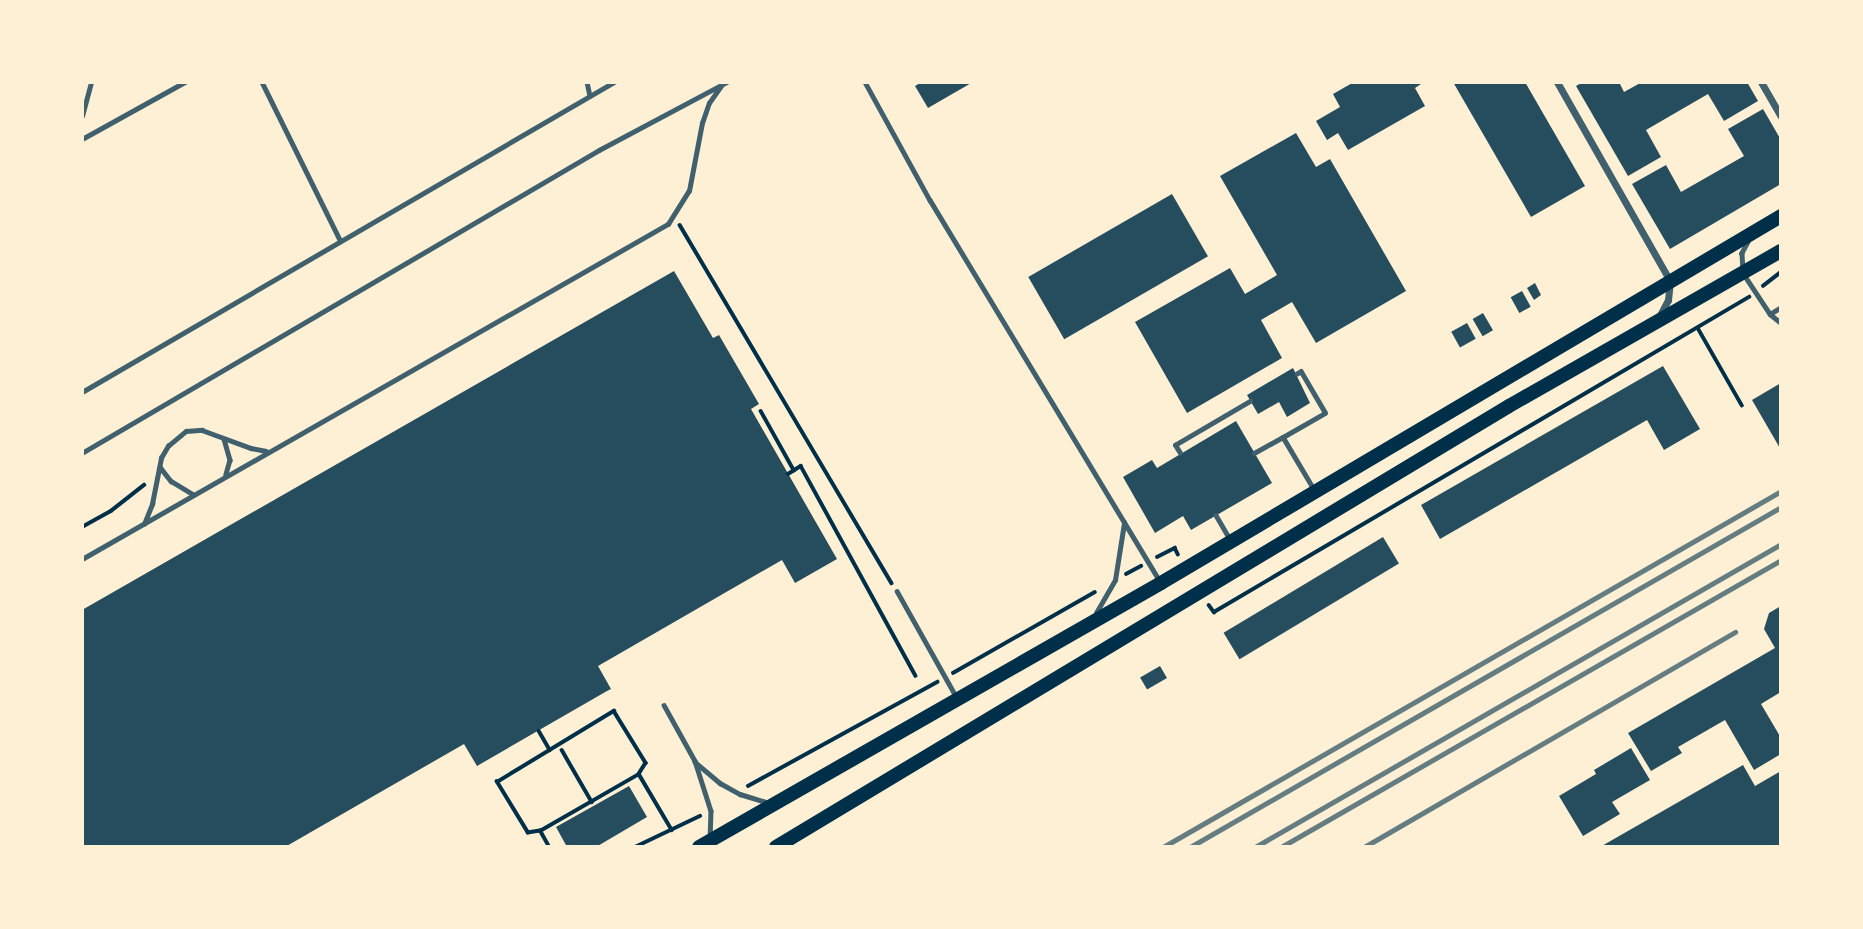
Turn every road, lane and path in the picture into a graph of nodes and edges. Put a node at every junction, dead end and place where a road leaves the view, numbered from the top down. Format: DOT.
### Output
graph roads {
  1 [pos="91,82"];
  2 [pos="186,82"];
  3 [pos="262,82"];
  4 [pos="587,82"];
  5 [pos="614,82"];
  6 [pos="727,82"];
  7 [pos="865,82"];
  8 [pos="1557,82"];
  9 [pos="1761,82"];
  10 [pos="721,86"];
  11 [pos="590,96"];
  12 [pos="82,116"];
  13 [pos="1781,116"];
  14 [pos="82,139"];
  15 [pos="674,215"];
  16 [pos="1781,216"];
  17 [pos="1757,230"];
  18 [pos="340,240"];
  19 [pos="1781,251"];
  20 [pos="1781,272"];
  21 [pos="1742,273"];
  22 [pos="1670,281"];
  23 [pos="1755,292"];
  24 [pos="1781,307"];
  25 [pos="1770,314"];
  26 [pos="1657,321"];
  27 [pos="1781,323"];
  28 [pos="1697,327"];
  29 [pos="1299,373"];
  30 [pos="82,392"];
  31 [pos="1250,401"];
  32 [pos="1742,405"];
  33 [pos="761,411"];
  34 [pos="1283,437"];
  35 [pos="224,438"];
  36 [pos="267,451"];
  37 [pos="82,453"];
  38 [pos="1180,453"];
  39 [pos="1254,453"];
  40 [pos="159,467"];
  41 [pos="794,470"];
  42 [pos="788,474"];
  43 [pos="226,475"];
  44 [pos="156,482"];
  45 [pos="1315,492"];
  46 [pos="194,494"];
  47 [pos="1216,515"];
  48 [pos="1125,522"];
  49 [pos="144,524"];
  50 [pos="82,527"];
  51 [pos="1231,541"];
  52 [pos="82,559"];
  53 [pos="1161,583"];
  54 [pos="897,591"];
  55 [pos="1214,612"];
  56 [pos="1079,630"];
  57 [pos="916,676"];
  58 [pos="958,699"];
  59 [pos="664,705"];
  60 [pos="538,730"];
  61 [pos="550,750"];
  62 [pos="562,750"];
  63 [pos="695,761"];
  64 [pos="639,774"];
  65 [pos="592,802"];
  66 [pos="773,804"];
  67 [pos="540,831"];
  68 [pos="672,831"];
  69 [pos="706,845"];
  70 [pos="549,847"];
  71 [pos="776,847"];
  1 -- 12 [label="lane"];
  2 -- 14 [label="lane"];
  3 -- 18 [label="lane"];
  4 -- 11 [label="lane"];
  5 -- 11 [label="lane"];
  6 -- 10 [label="lane"];
  7 -- 48 [label="lane"];
  8 -- 22 [label="street"];
  9 -- 13 [label="street"];
  10 -- 15 [label="lane"];
  10 -- 37 [label="lane"];
  11 -- 18 [label="lane"];
  15 -- 36 [label="lane"];
  15 -- 54 [label="path"];
  16 -- 17 [label="main road"];
  17 -- 21 [label="lane"];
  17 -- 22 [label="main road"];
  18 -- 30 [label="lane"];
  19 -- 21 [label="main road"];
  20 -- 23 [label="path"];
  21 -- 23 [label="lane"];
  21 -- 26 [label="main road"];
  22 -- 26 [label="street"];
  22 -- 45 [label="main road"];
  23 -- 25 [label="lane"];
  23 -- 28 [label="path"];
  24 -- 25 [label="lane"];
  25 -- 27 [label="lane"];
  26 -- 71 [label="main road"];
  28 -- 32 [label="path"];
  28 -- 55 [label="path"];
  29 -- 34 [label="lane"];
  31 -- 38 [label="lane"];
  33 -- 41 [label="path"];
  34 -- 39 [label="lane"];
  34 -- 45 [label="lane"];
  35 -- 36 [label="lane"];
  35 -- 40 [label="lane"];
  35 -- 43 [label="lane"];
  36 -- 43 [label="lane"];
  40 -- 44 [label="lane"];
  40 -- 46 [label="lane"];
  41 -- 42 [label="path"];
  41 -- 57 [label="path"];
  43 -- 46 [label="lane"];
  44 -- 49 [label="lane"];
  44 -- 50 [label="path"];
  45 -- 51 [label="main road"];
  46 -- 49 [label="lane"];
  47 -- 51 [label="lane"];
  48 -- 53 [label="lane"];
  48 -- 56 [label="lane"];
  49 -- 52 [label="lane"];
  51 -- 53 [label="main road"];
  53 -- 56 [label="main road"];
  54 -- 58 [label="lane"];
  56 -- 58 [label="main road"];
  58 -- 66 [label="main road"];
  59 -- 63 [label="lane"];
  60 -- 61 [label="path"];
  61 -- 64 [label="path"];
  61 -- 67 [label="path"];
  62 -- 65 [label="path"];
  63 -- 66 [label="lane"];
  63 -- 69 [label="lane"];
  64 -- 65 [label="path"];
  64 -- 68 [label="path"];
  65 -- 67 [label="path"];
  66 -- 69 [label="main road"];
  67 -- 70 [label="path"];
}
